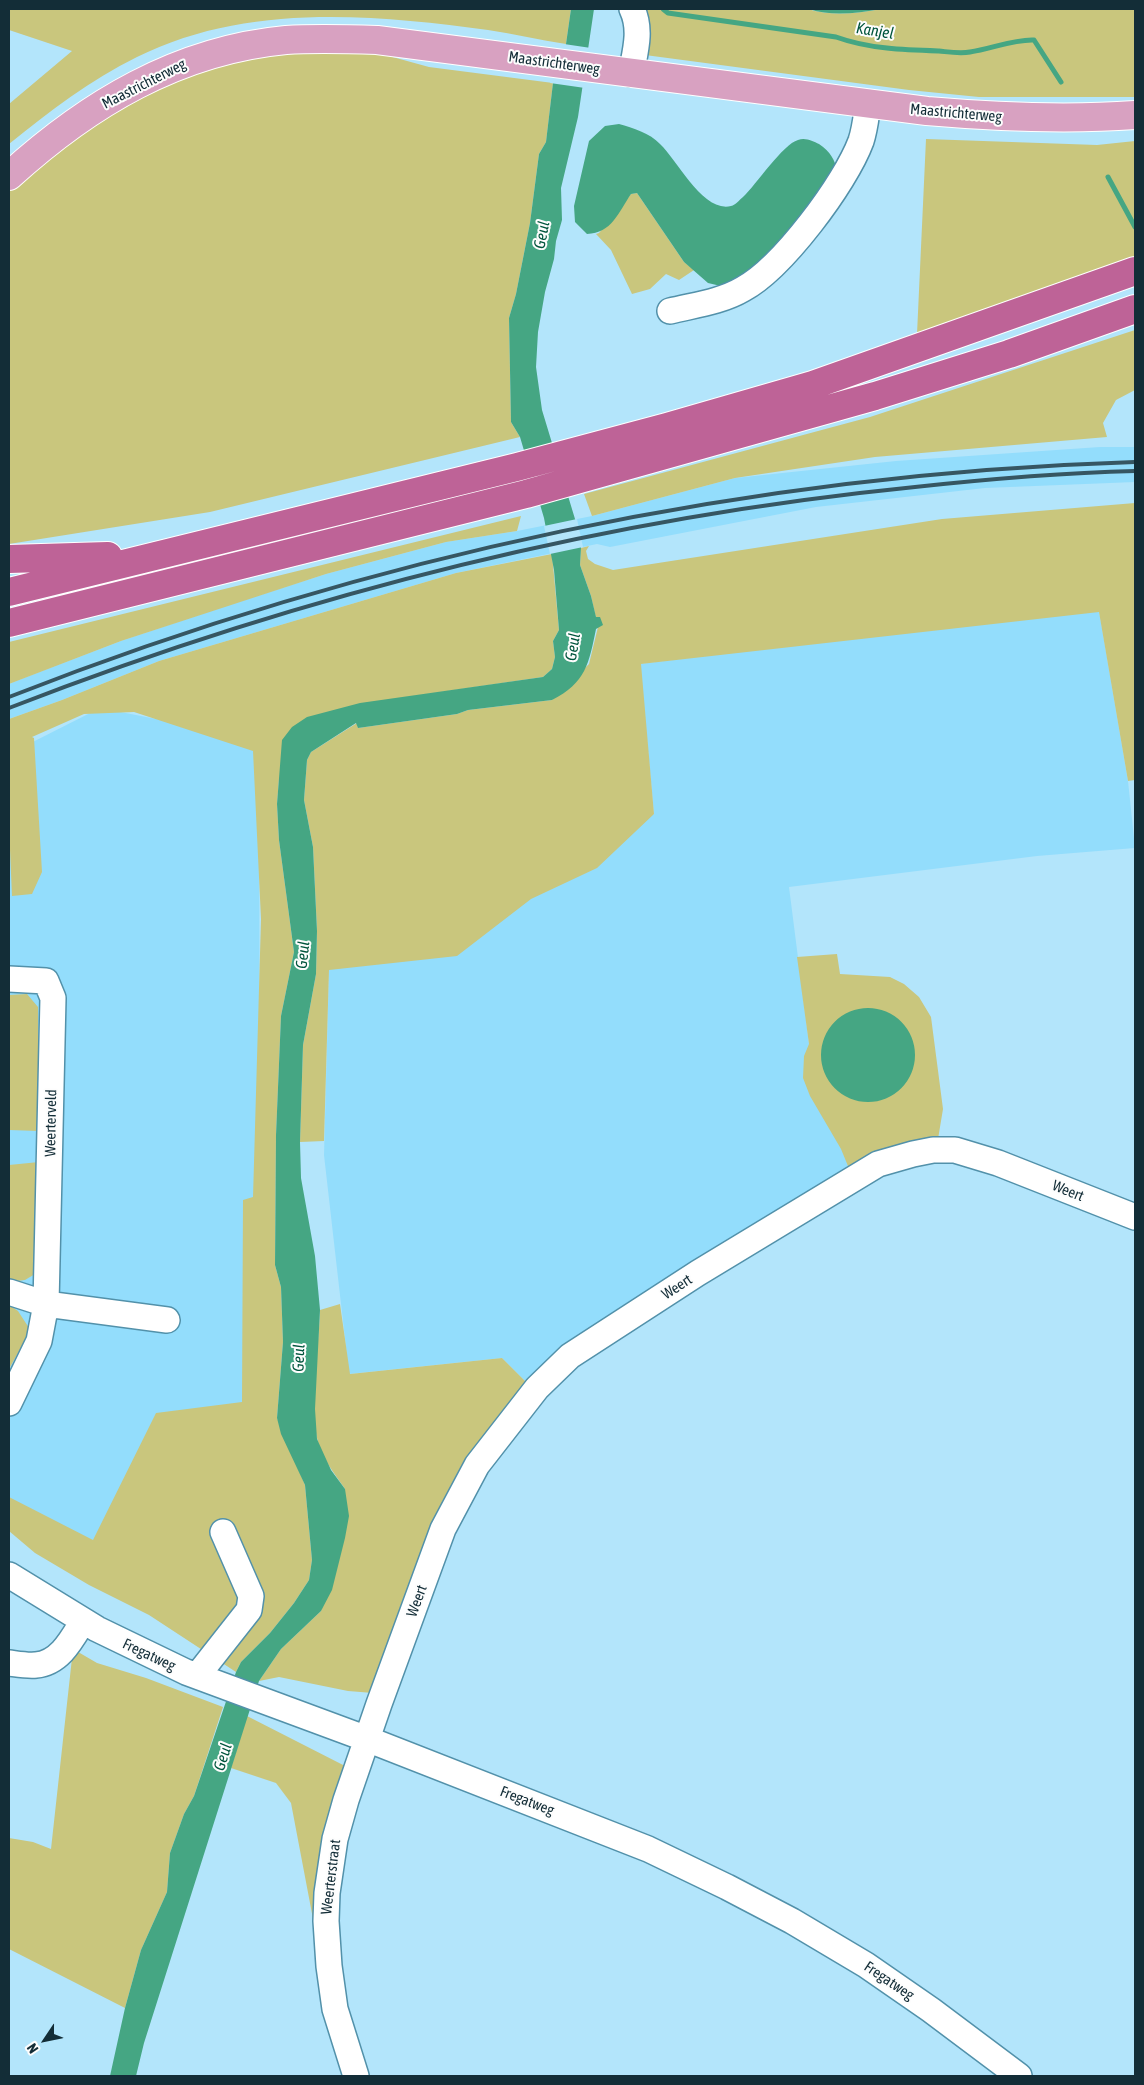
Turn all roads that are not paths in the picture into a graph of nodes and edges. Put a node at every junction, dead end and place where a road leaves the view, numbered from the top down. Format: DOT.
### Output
graph roads {
  1 [pos="632,9"];
  2 [pos="631,74"];
  3 [pos="868,104"];
  4 [pos="1135,115"];
  5 [pos="9,176"];
  6 [pos="1135,272"];
  7 [pos="1135,309"];
  8 [pos="670,311"];
  9 [pos="155,556"];
  10 [pos="9,559"];
  11 [pos="9,592"];
  12 [pos="9,623"];
  13 [pos="9,978"];
  14 [pos="1135,1217"];
  15 [pos="9,1292"];
  16 [pos="46,1304"];
  17 [pos="167,1320"];
  18 [pos="9,1403"];
  19 [pos="223,1532"];
  20 [pos="9,1575"];
  21 [pos="83,1622"];
  22 [pos="9,1664"];
  23 [pos="197,1676"];
  24 [pos="387,1683"];
  25 [pos="367,1739"];
  26 [pos="356,2076"];
  27 [pos="1020,2076"];
  1 -- 2 [label="street"];
  2 -- 3 [label="main road, Maastrichterweg"];
  2 -- 5 [label="main road, Maastrichterweg"];
  3 -- 4 [label="main road, Maastrichterweg"];
  3 -- 8 [label="street"];
  6 -- 9 [label="highway"];
  7 -- 12 [label="highway"];
  9 -- 10 [label="highway"];
  9 -- 11 [label="highway"];
  13 -- 16 [label="street, Weerterveld"];
  14 -- 24 [label="street, Weert"];
  15 -- 16 [label="street"];
  16 -- 17 [label="street"];
  16 -- 18 [label="street, Weerterveld"];
  19 -- 23 [label="street"];
  20 -- 21 [label="street, Fregatweg"];
  21 -- 22 [label="street"];
  21 -- 23 [label="street, Fregatweg"];
  23 -- 25 [label="street, Fregatweg"];
  24 -- 25 [label="street, Weerterstraat"];
  25 -- 26 [label="street, Weerterstraat"];
  25 -- 27 [label="street, Fregatweg"];
}
